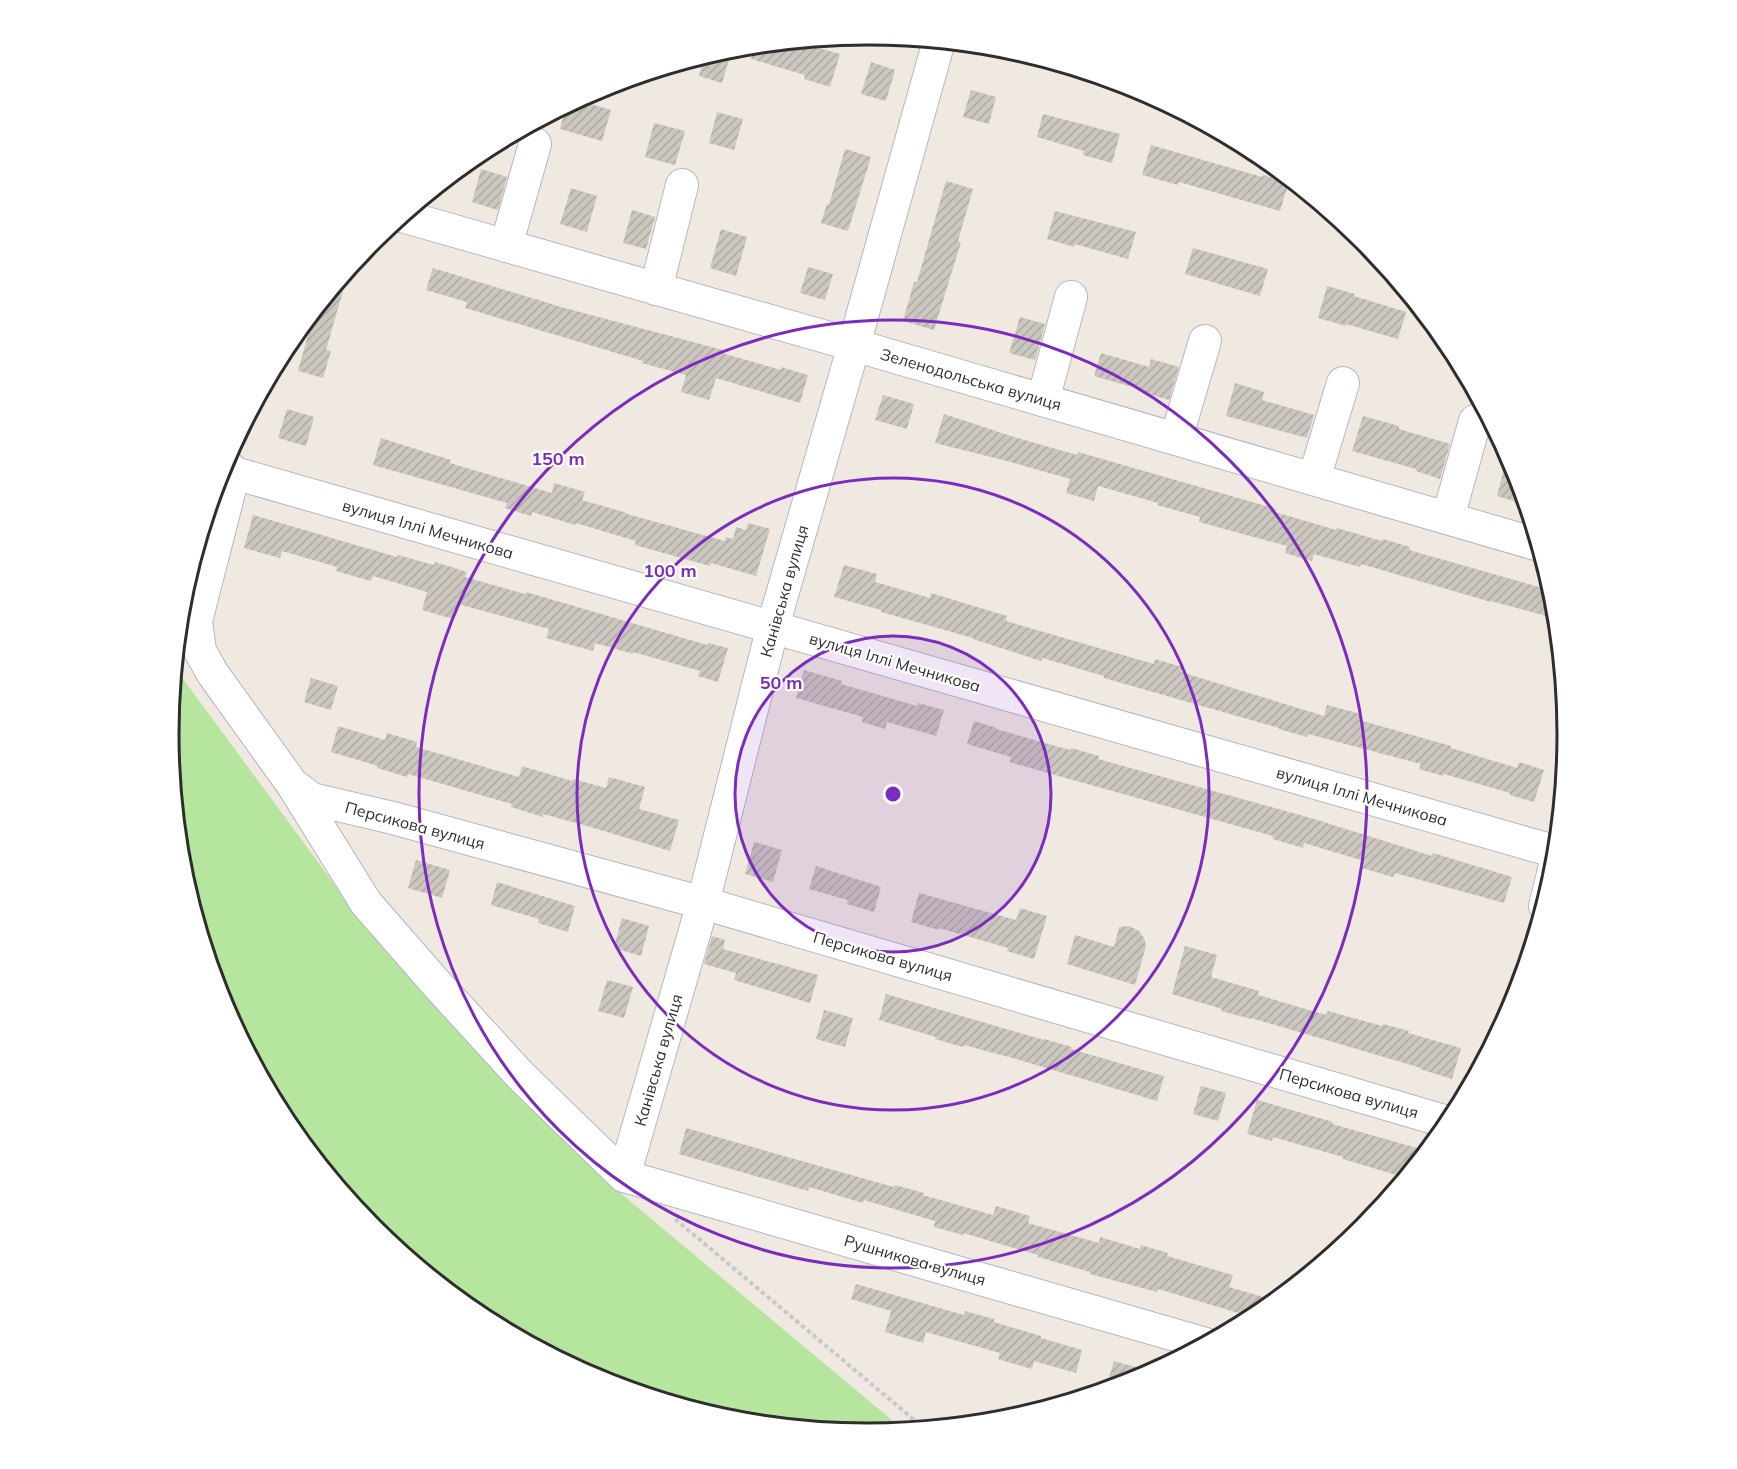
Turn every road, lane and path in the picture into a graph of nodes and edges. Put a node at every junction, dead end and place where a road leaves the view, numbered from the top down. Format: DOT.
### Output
graph roads {
  1 [pos="937,49"];
  2 [pos="535,144"];
  3 [pos="682,186"];
  4 [pos="411,219"];
  5 [pos="506,246"];
  6 [pos="656,289"];
  7 [pos="1071,297"];
  8 [pos="1205,341"];
  9 [pos="854,345"];
  10 [pos="1343,383"];
  11 [pos="1043,400"];
  12 [pos="1476,421"];
  13 [pos="1176,439"];
  14 [pos="232,468"];
  15 [pos="1314,479"];
  16 [pos="224,491"];
  17 [pos="1448,518"];
  18 [pos="1531,543"];
  19 [pos="773,626"];
  20 [pos="302,791"];
  21 [pos="1548,849"];
  22 [pos="703,903"];
  23 [pos="1441,1120"];
  24 [pos="624,1176"];
  25 [pos="670,1214"];
  26 [pos="1196,1341"];
  27 [pos="917,1423"];
  1 -- 9 [label="street, Канівська вулиця"];
  2 -- 5 [label="street"];
  3 -- 6 [label="street"];
  4 -- 5 [label="street, Зеленодольська вулиця"];
  5 -- 6 [label="street, Зеленодольська вулиця"];
  6 -- 9 [label="street, Зеленодольська вулиця"];
  7 -- 11 [label="street"];
  8 -- 13 [label="street"];
  9 -- 11 [label="street, Зеленодольська вулиця"];
  9 -- 19 [label="street, Канівська вулиця"];
  10 -- 15 [label="street"];
  11 -- 13 [label="street, Зеленодольська вулиця"];
  12 -- 17 [label="street"];
  13 -- 15 [label="street, Зеленодольська вулиця"];
  14 -- 19 [label="street, вулиця Іллі Мечникова"];
  15 -- 17 [label="street, Зеленодольська вулиця"];
  16 -- 20 [label="street"];
  17 -- 18 [label="street, Зеленодольська вулиця"];
  19 -- 21 [label="street, вулиця Іллі Мечникова"];
  19 -- 22 [label="street, Канівська вулиця"];
  20 -- 22 [label="street, Персикова вулиця"];
  20 -- 24 [label="street"];
  22 -- 23 [label="street, Персикова вулиця"];
  22 -- 24 [label="street, Канівська вулиця"];
  24 -- 26 [label="street, Рушникова вулиця"];
  25 -- 27 [label="path"];
}
